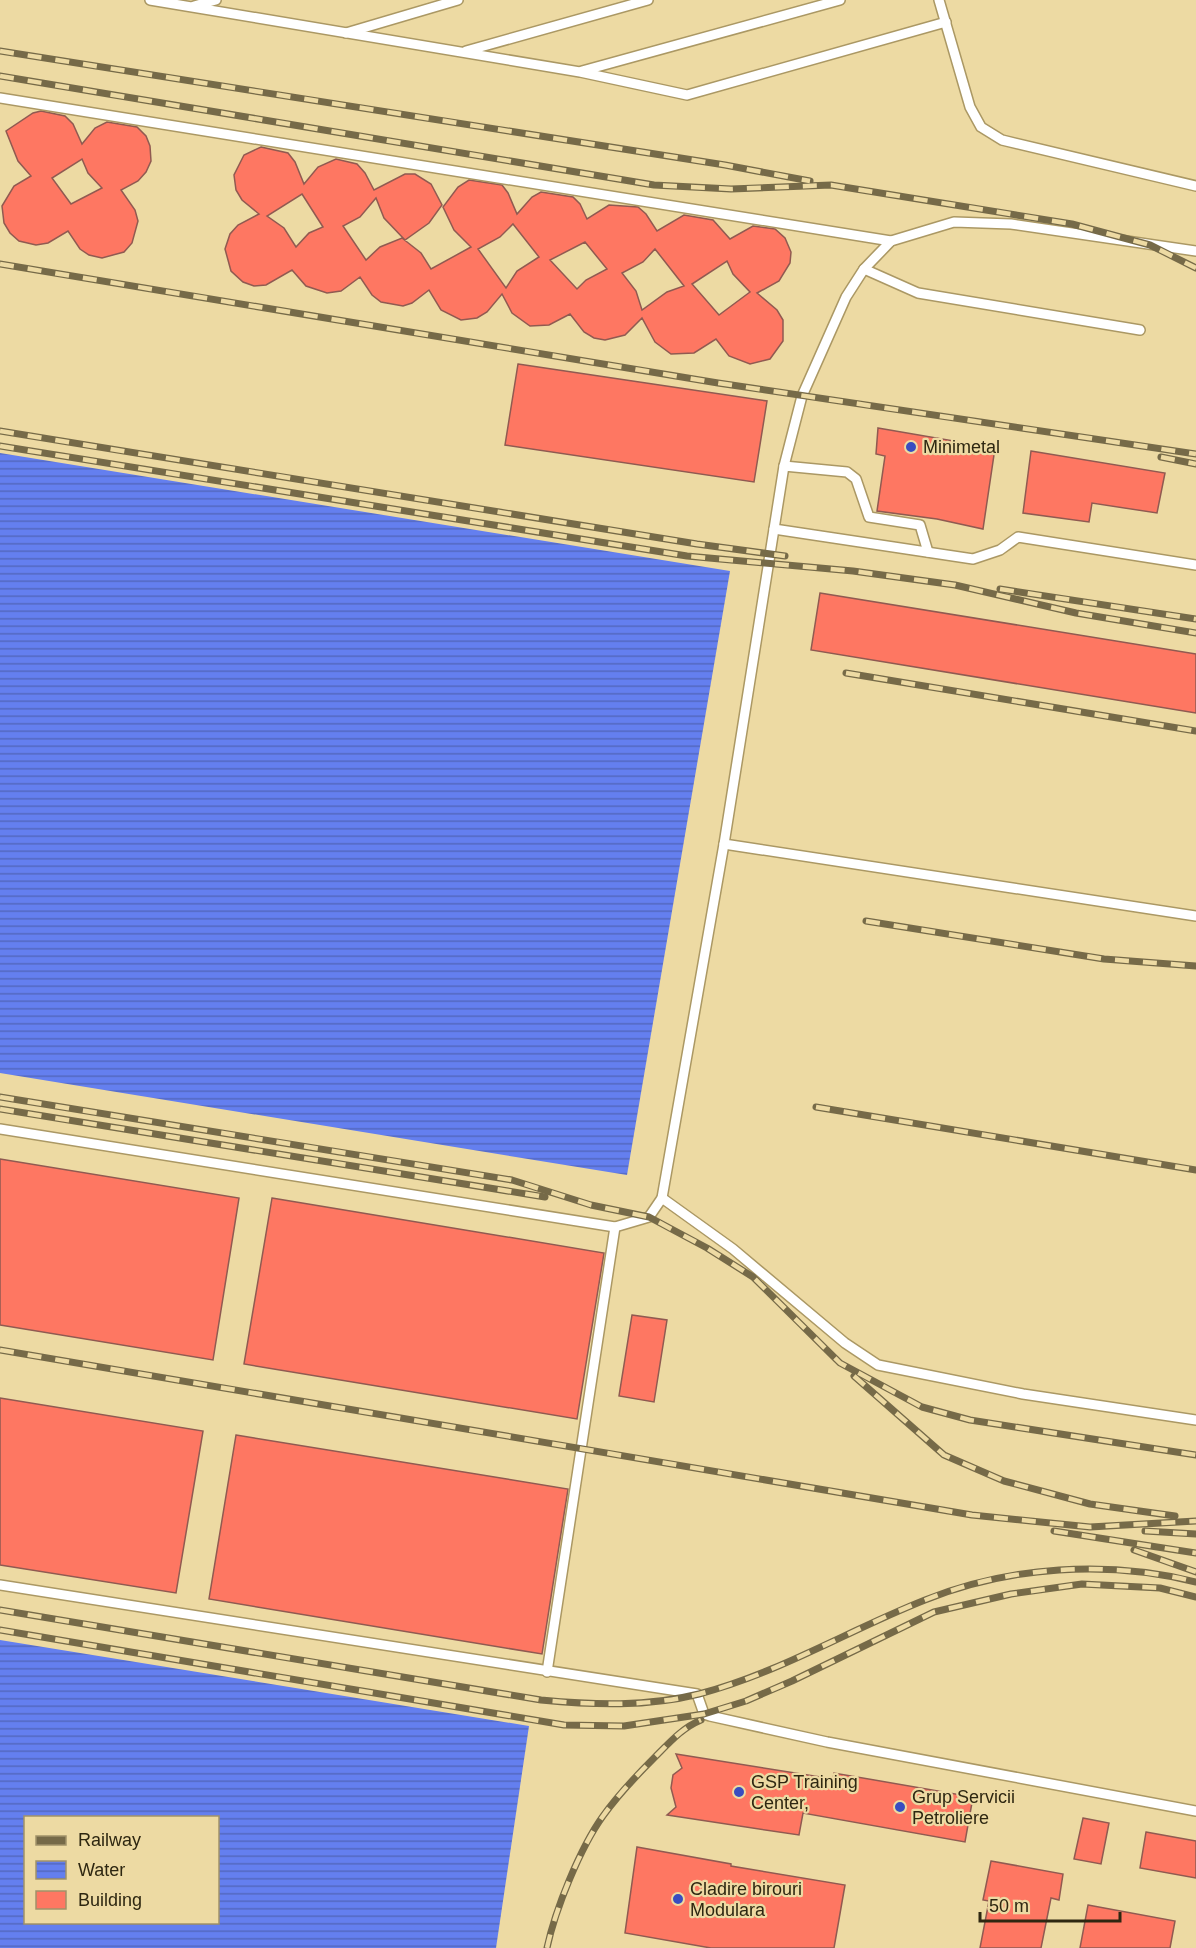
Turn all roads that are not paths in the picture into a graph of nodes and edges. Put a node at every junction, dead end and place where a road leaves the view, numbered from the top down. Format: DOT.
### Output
graph roads {
  1 [pos="150,0"];
  2 [pos="216,0"];
  3 [pos="458,0"];
  4 [pos="648,0"];
  5 [pos="840,0"];
  6 [pos="939,0"];
  7 [pos="192,7"];
  8 [pos="946,22"];
  9 [pos="344,33"];
  10 [pos="464,52"];
  11 [pos="580,72"];
  12 [pos="0,98"];
  13 [pos="1196,186"];
  14 [pos="891,241"];
  15 [pos="1196,250"];
  16 [pos="864,269"];
  17 [pos="1140,330"];
  18 [pos="784,466"];
  19 [pos="774,529"];
  20 [pos="928,552"];
  21 [pos="1196,565"];
  22 [pos="724,844"];
  23 [pos="1196,916"];
  24 [pos="0,1129"];
  25 [pos="662,1198"];
  26 [pos="615,1227"];
  27 [pos="1196,1420"];
  28 [pos="0,1585"];
  29 [pos="547,1672"];
  30 [pos="1196,1810"];
  1 -- 7 [label="lane"];
  2 -- 7 [label="lane"];
  3 -- 9 [label="lane"];
  4 -- 10 [label="lane"];
  5 -- 11 [label="lane"];
  6 -- 8 [label="lane"];
  7 -- 9 [label="lane"];
  8 -- 11 [label="lane"];
  8 -- 13 [label="lane"];
  9 -- 10 [label="lane"];
  10 -- 11 [label="lane"];
  12 -- 14 [label="lane"];
  14 -- 15 [label="lane"];
  14 -- 16 [label="lane"];
  16 -- 17 [label="lane"];
  16 -- 18 [label="lane"];
  18 -- 19 [label="lane"];
  18 -- 20 [label="lane"];
  19 -- 20 [label="lane"];
  19 -- 22 [label="lane"];
  20 -- 21 [label="lane"];
  22 -- 23 [label="lane"];
  22 -- 25 [label="lane"];
  24 -- 26 [label="lane"];
  25 -- 26 [label="lane"];
  25 -- 27 [label="lane"];
  26 -- 29 [label="lane"];
  28 -- 29 [label="lane"];
  29 -- 30 [label="lane"];
}
